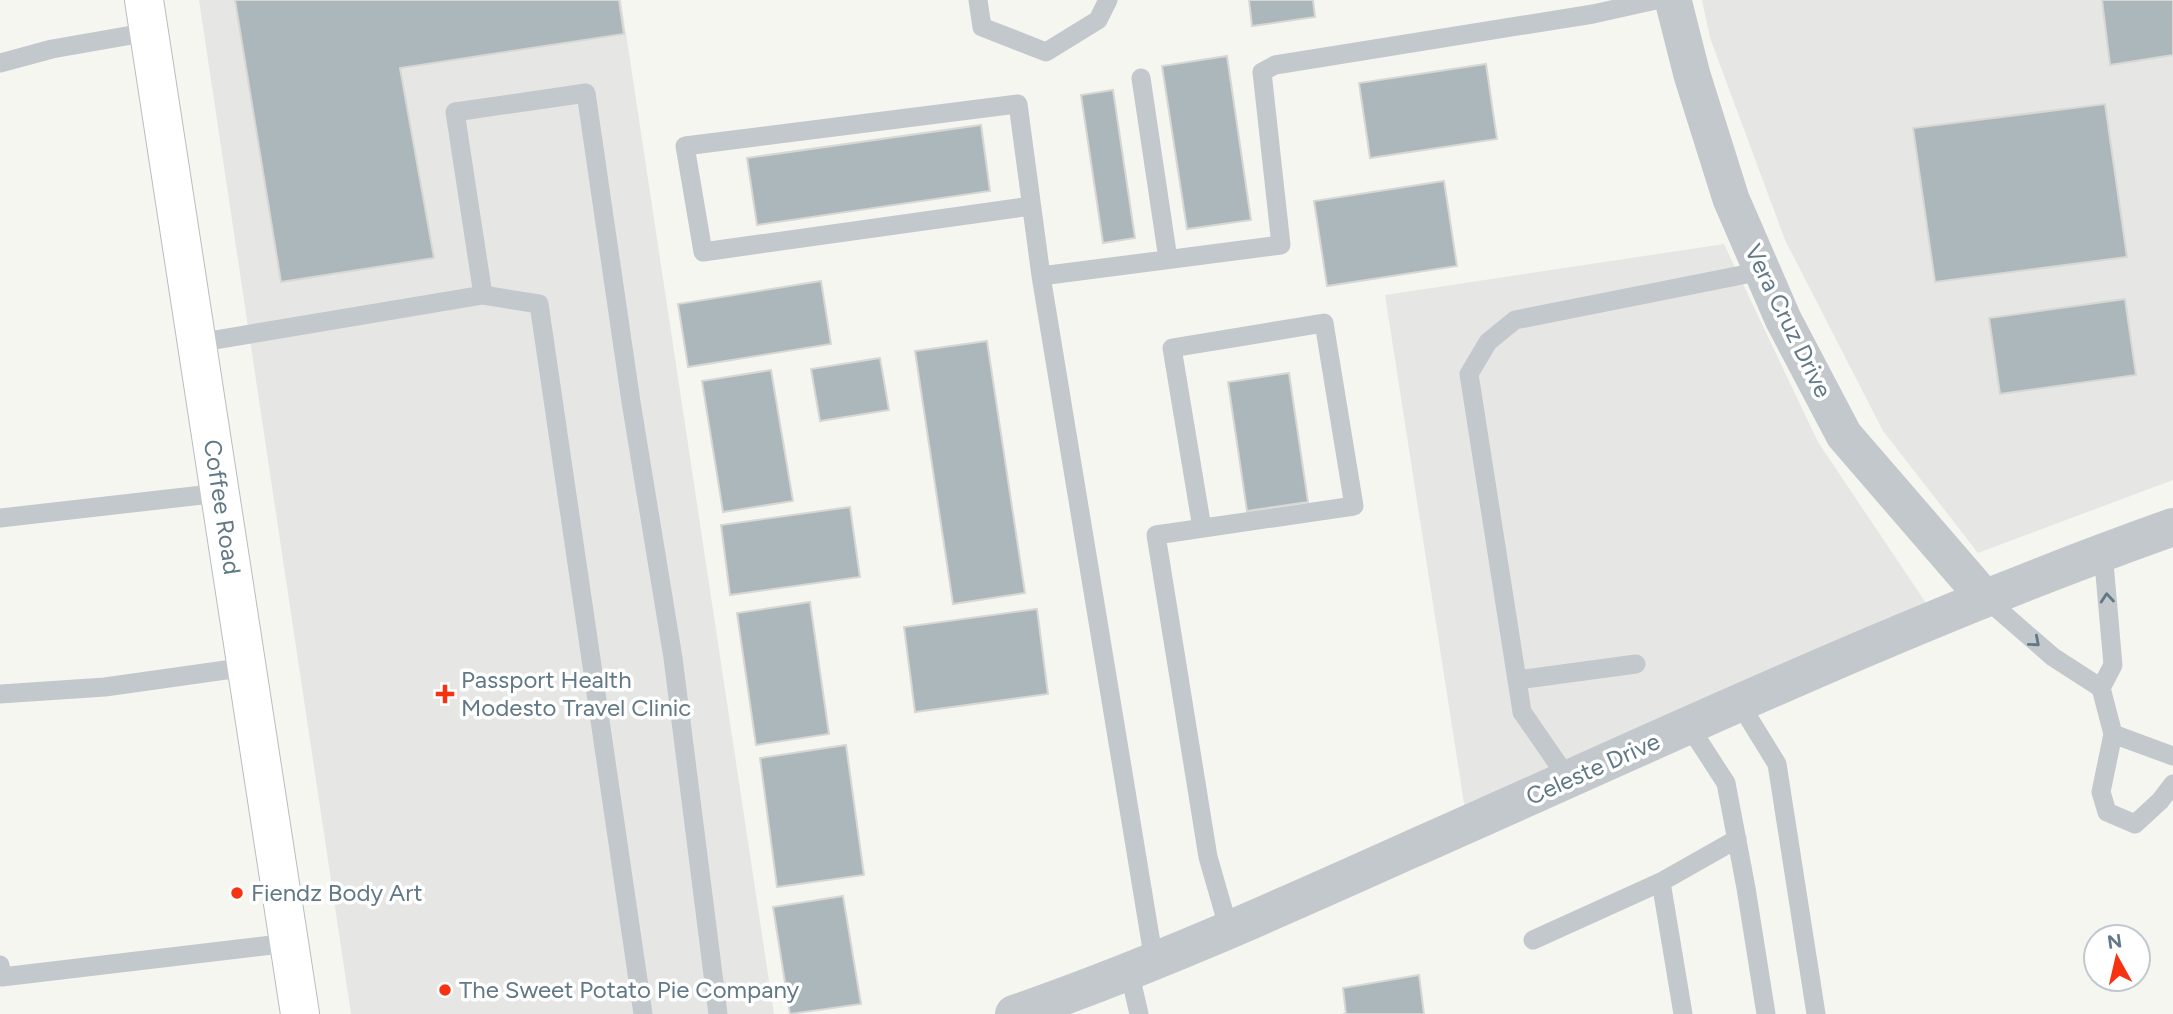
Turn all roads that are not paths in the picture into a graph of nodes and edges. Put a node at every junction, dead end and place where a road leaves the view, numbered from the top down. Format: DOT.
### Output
graph roads {
  1 [pos="978,0"];
  2 [pos="1108,0"];
  3 [pos="1657,0"];
  4 [pos="1673,0"];
  5 [pos="147,16"];
  6 [pos="0,63"];
  7 [pos="1141,78"];
  8 [pos="1031,206"];
  9 [pos="1168,260"];
  10 [pos="1762,271"];
  11 [pos="1041,276"];
  12 [pos="483,295"];
  13 [pos="197,343"];
  14 [pos="220,493"];
  15 [pos="0,518"];
  16 [pos="2173,527"];
  17 [pos="1202,528"];
  18 [pos="2104,552"];
  19 [pos="1984,597"];
  20 [pos="1636,664"];
  21 [pos="247,667"];
  22 [pos="1517,680"];
  23 [pos="2101,688"];
  24 [pos="0,694"];
  25 [pos="1740,704"];
  26 [pos="1689,726"];
  27 [pos="2113,734"];
  28 [pos="2173,756"];
  29 [pos="1569,780"];
  30 [pos="2173,784"];
  31 [pos="1737,839"];
  32 [pos="1661,882"];
  33 [pos="1229,930"];
  34 [pos="1533,940"];
  35 [pos="289,943"];
  36 [pos="0,965"];
  37 [pos="1141,966"];
  38 [pos="1021,1013"];
  39 [pos="300,1014"];
  40 [pos="643,1014"];
  41 [pos="718,1014"];
  42 [pos="1139,1014"];
  43 [pos="1683,1014"];
  44 [pos="1766,1014"];
  45 [pos="1816,1014"];
  1 -- 2 [label="lane"];
  3 -- 9 [label="lane"];
  4 -- 10 [label="street, Vera Cruz Drive"];
  5 -- 6 [label="lane"];
  5 -- 13 [label="main road, Coffee Road"];
  7 -- 9 [label="lane"];
  8 -- 8 [label="lane"];
  8 -- 11 [label="lane"];
  9 -- 11 [label="lane"];
  10 -- 19 [label="street, Vera Cruz Drive"];
  10 -- 22 [label="lane"];
  11 -- 37 [label="lane"];
  12 -- 13 [label="lane"];
  12 -- 40 [label="lane"];
  12 -- 41 [label="lane"];
  13 -- 14 [label="main road, Coffee Road"];
  14 -- 15 [label="lane"];
  14 -- 21 [label="main road, Coffee Road"];
  16 -- 18 [label="street, Celeste Drive"];
  17 -- 17 [label="lane"];
  17 -- 33 [label="lane"];
  18 -- 19 [label="street, Celeste Drive"];
  23 -- 18 [label="lane, one-way"];
  19 -- 23 [label="lane, one-way"];
  19 -- 25 [label="street, Celeste Drive"];
  20 -- 22 [label="lane"];
  21 -- 24 [label="lane"];
  21 -- 35 [label="main road, Coffee Road"];
  22 -- 29 [label="lane"];
  23 -- 27 [label="lane"];
  25 -- 26 [label="street, Celeste Drive"];
  25 -- 45 [label="lane"];
  26 -- 29 [label="street, Celeste Drive"];
  26 -- 31 [label="lane"];
  27 -- 28 [label="lane"];
  27 -- 30 [label="lane"];
  29 -- 33 [label="street, Celeste Drive"];
  31 -- 32 [label="lane"];
  31 -- 44 [label="lane"];
  32 -- 34 [label="lane"];
  32 -- 43 [label="lane"];
  33 -- 37 [label="street, Celeste Drive"];
  35 -- 36 [label="lane"];
  35 -- 39 [label="main road, Coffee Road"];
  37 -- 38 [label="street, Celeste Drive"];
  37 -- 42 [label="lane"];
}
